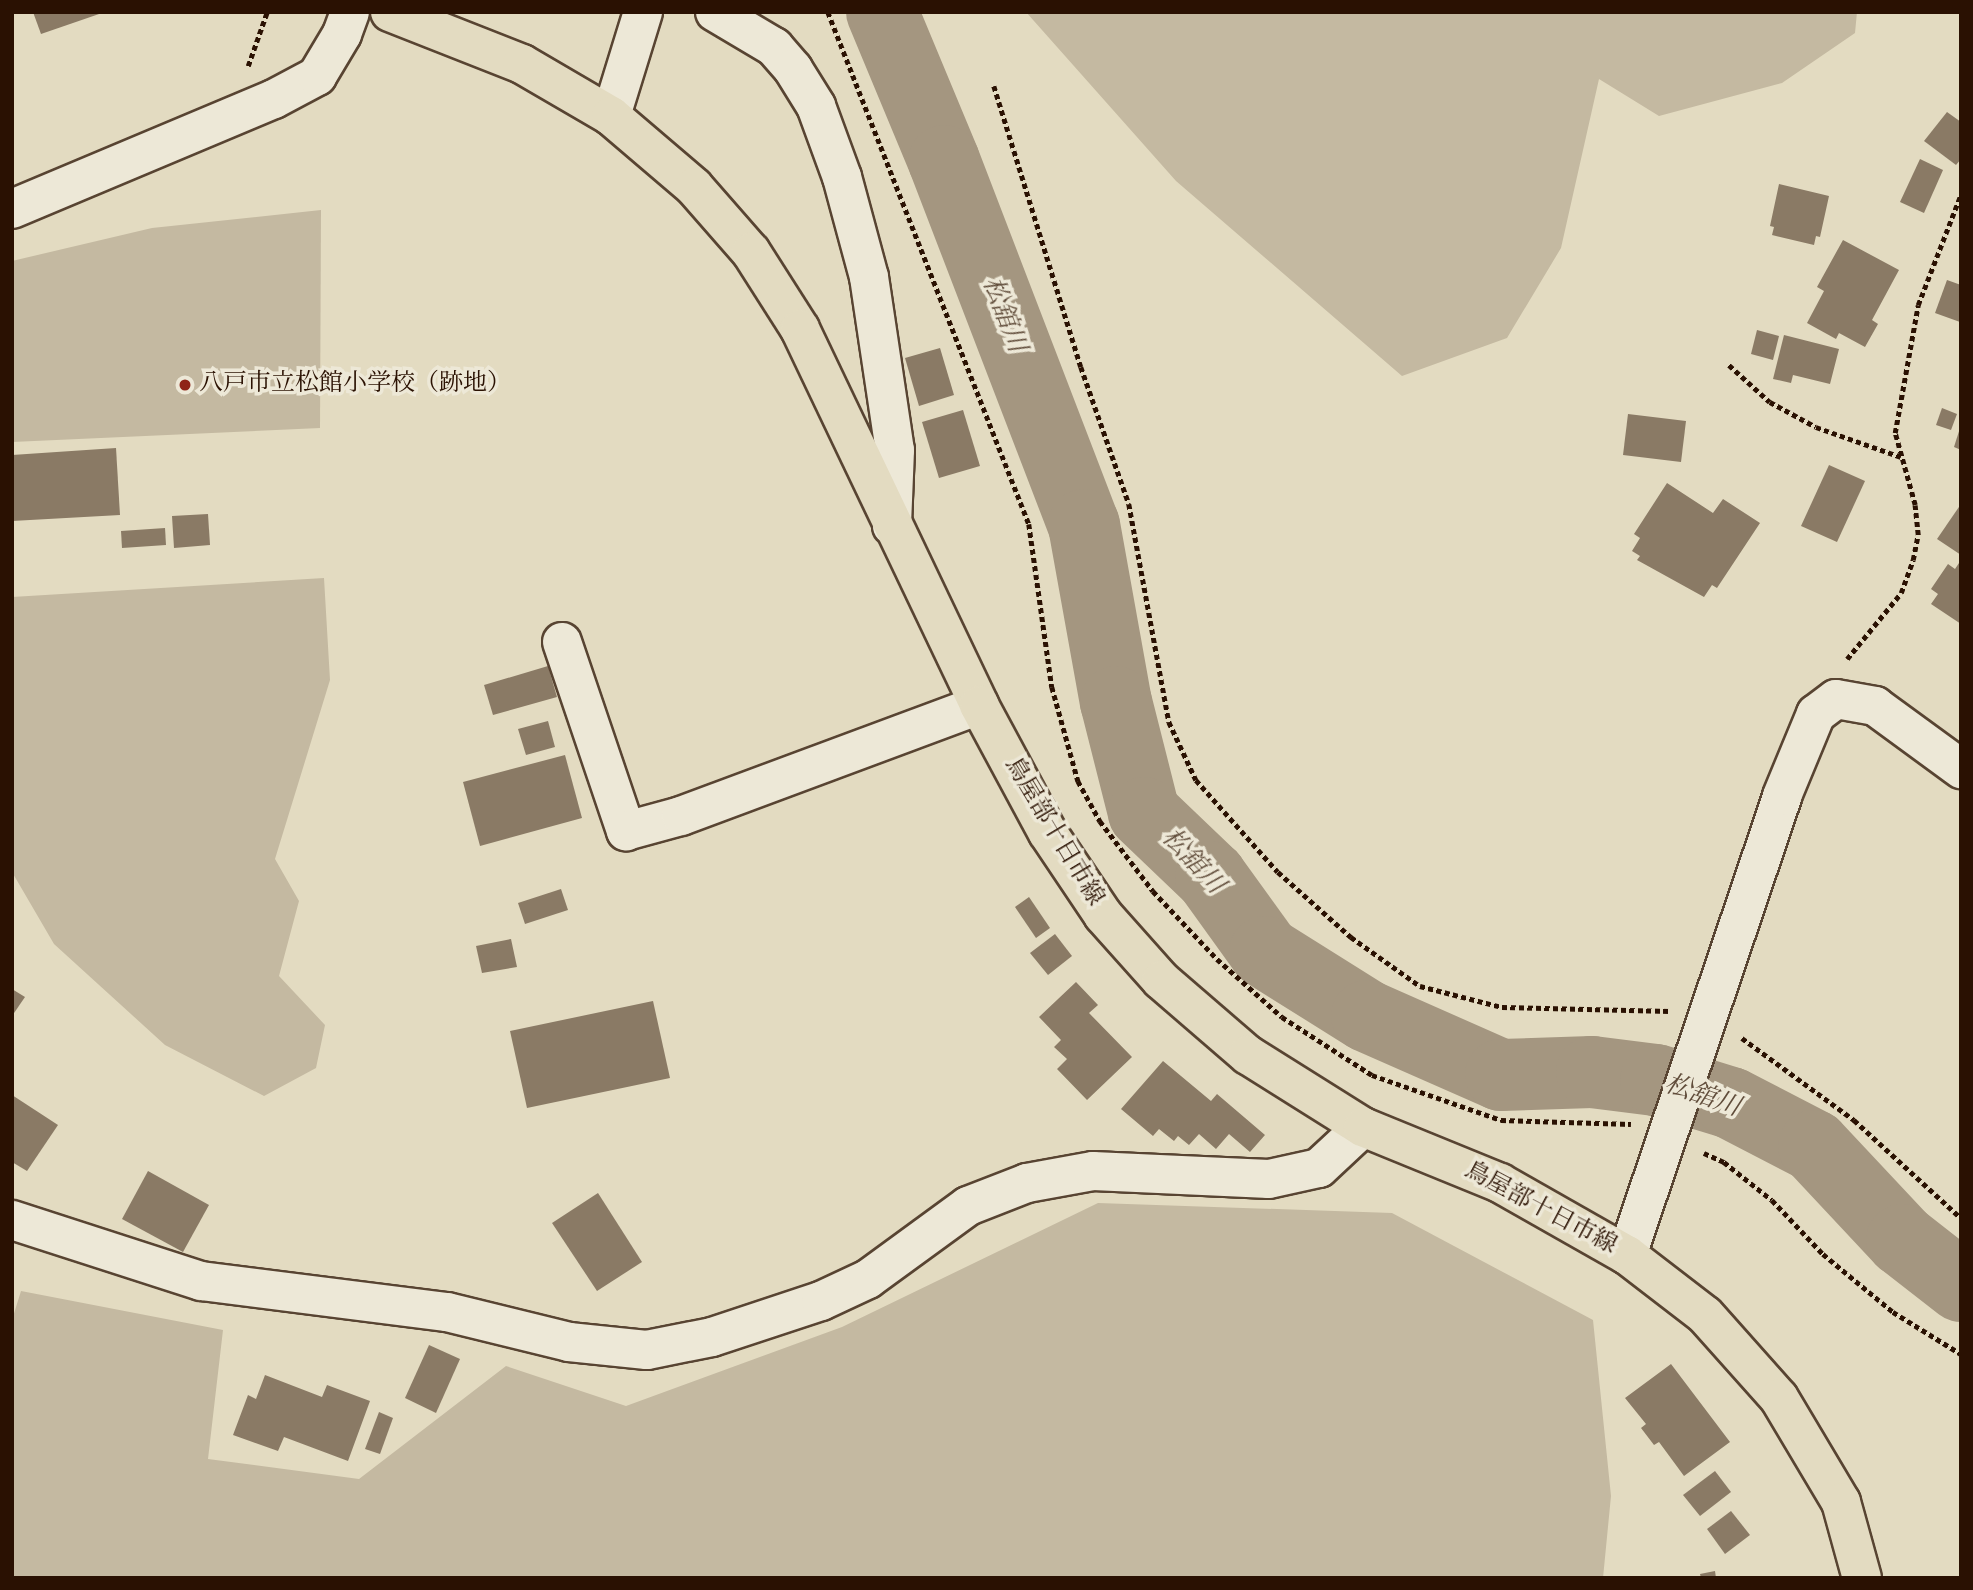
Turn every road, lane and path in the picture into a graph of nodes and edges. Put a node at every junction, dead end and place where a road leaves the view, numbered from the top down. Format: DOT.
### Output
graph roads {
  1 [pos="267,12"];
  2 [pos="350,12"];
  3 [pos="390,12"];
  4 [pos="643,12"];
  5 [pos="715,12"];
  6 [pos="828,12"];
  7 [pos="994,86"];
  8 [pos="243,111"];
  9 [pos="611,116"];
  10 [pos="1961,194"];
  11 [pos="12,209"];
  12 [pos="1729,365"];
  13 [pos="1902,457"];
  14 [pos="892,526"];
  15 [pos="562,642"];
  16 [pos="1836,699"];
  17 [pos="979,705"];
  18 [pos="1961,769"];
  19 [pos="1705,1025"];
  20 [pos="1363,1127"];
  21 [pos="1668,1132"];
  22 [pos="1961,1218"];
  23 [pos="12,1220"];
  24 [pos="1628,1255"];
  25 [pos="1961,1354"];
  26 [pos="1862,1578"];
  1 -- 8 [label="path"];
  2 -- 8 [label="street"];
  3 -- 9 [label="main road, 鳥屋部十日市線"];
  4 -- 9 [label="street"];
  5 -- 14 [label="street"];
  6 -- 21 [label="path"];
  7 -- 19 [label="path"];
  8 -- 11 [label="street"];
  9 -- 14 [label="main road, 鳥屋部十日市線"];
  10 -- 13 [label="path"];
  12 -- 13 [label="path"];
  13 -- 16 [label="path"];
  14 -- 17 [label="main road, 鳥屋部十日市線"];
  15 -- 17 [label="street"];
  16 -- 18 [label="street"];
  16 -- 19 [label="street"];
  17 -- 20 [label="main road, 鳥屋部十日市線"];
  19 -- 21 [label="street"];
  19 -- 22 [label="path"];
  20 -- 23 [label="street"];
  20 -- 24 [label="main road, 鳥屋部十日市線"];
  21 -- 24 [label="street"];
  21 -- 25 [label="path"];
  24 -- 26 [label="main road, 鳥屋部十日市線"];
}
